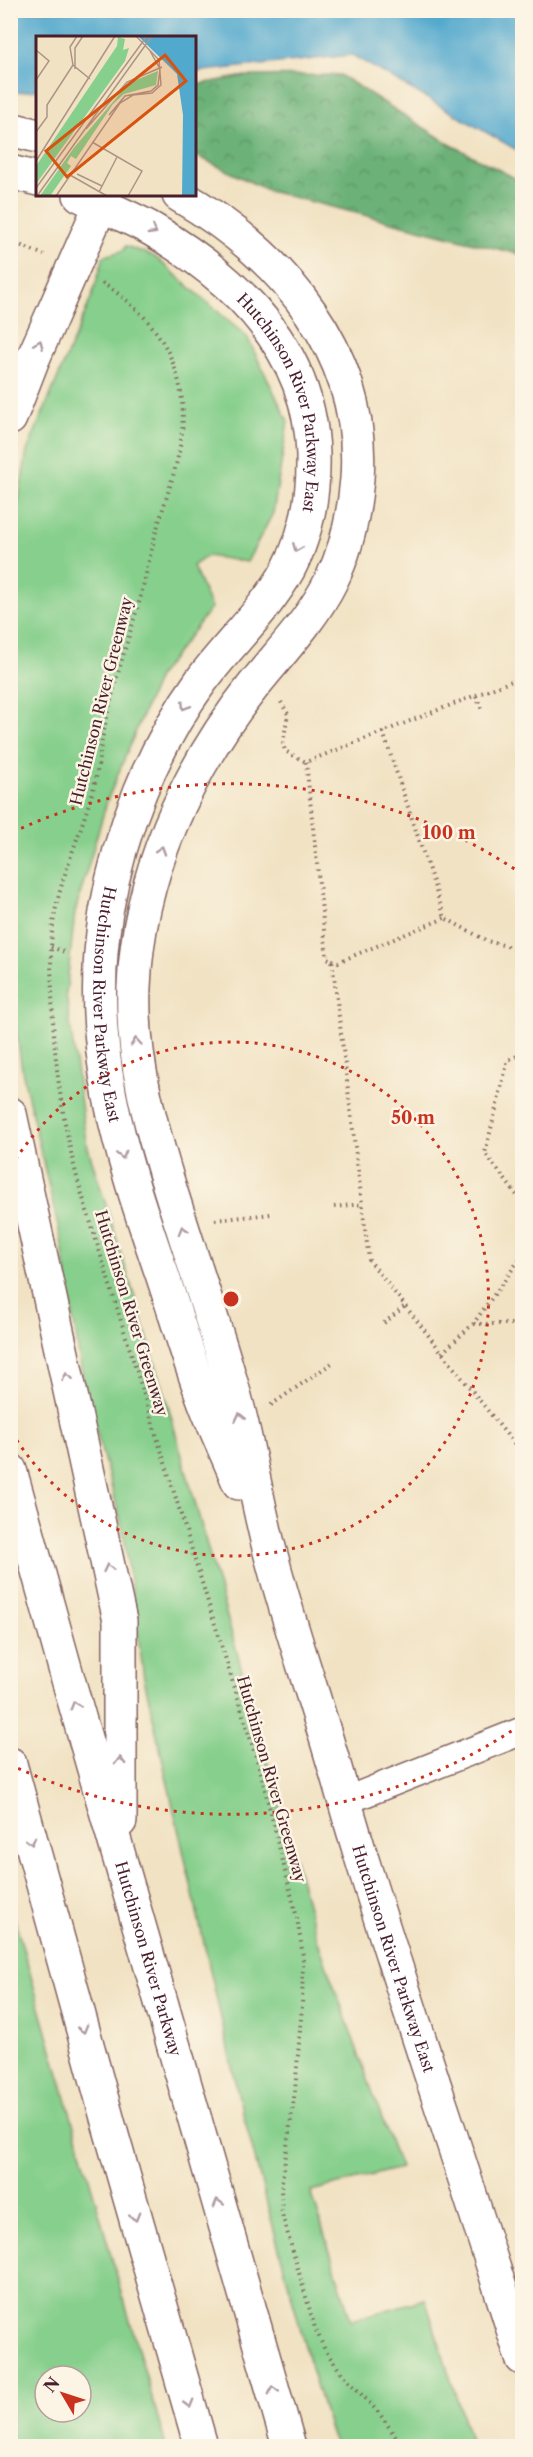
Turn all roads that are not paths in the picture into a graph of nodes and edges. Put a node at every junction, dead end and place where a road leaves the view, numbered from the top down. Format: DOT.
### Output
graph roads {
  1 [pos="10,129"];
  2 [pos="36,136"];
  3 [pos="10,172"];
  4 [pos="36,178"];
  5 [pos="181,196"];
  6 [pos="95,198"];
  7 [pos="10,418"];
  8 [pos="10,1114"];
  9 [pos="10,1470"];
  10 [pos="271,1556"];
  11 [pos="522,1731"];
  12 [pos="10,1764"];
  13 [pos="345,1801"];
  14 [pos="120,1862"];
  15 [pos="522,2358"];
  16 [pos="201,2446"];
  17 [pos="289,2446"];
  1 -- 2 [label="main road"];
  3 -- 4 [label="main road"];
  10 -- 5 [label="main road, Hutchinson River Parkway East, one-way"];
  7 -- 6 [label="main road, one-way"];
  6 -- 10 [label="main road, Hutchinson River Parkway East, one-way"];
  14 -- 8 [label="main road, one-way"];
  14 -- 9 [label="main road, Hutchinson River Parkway, one-way"];
  10 -- 13 [label="main road, Hutchinson River Parkway East"];
  11 -- 13 [label="street"];
  12 -- 16 [label="main road, one-way"];
  13 -- 15 [label="main road, Hutchinson River Parkway East"];
  17 -- 14 [label="main road, Hutchinson River Parkway, one-way"];
}
